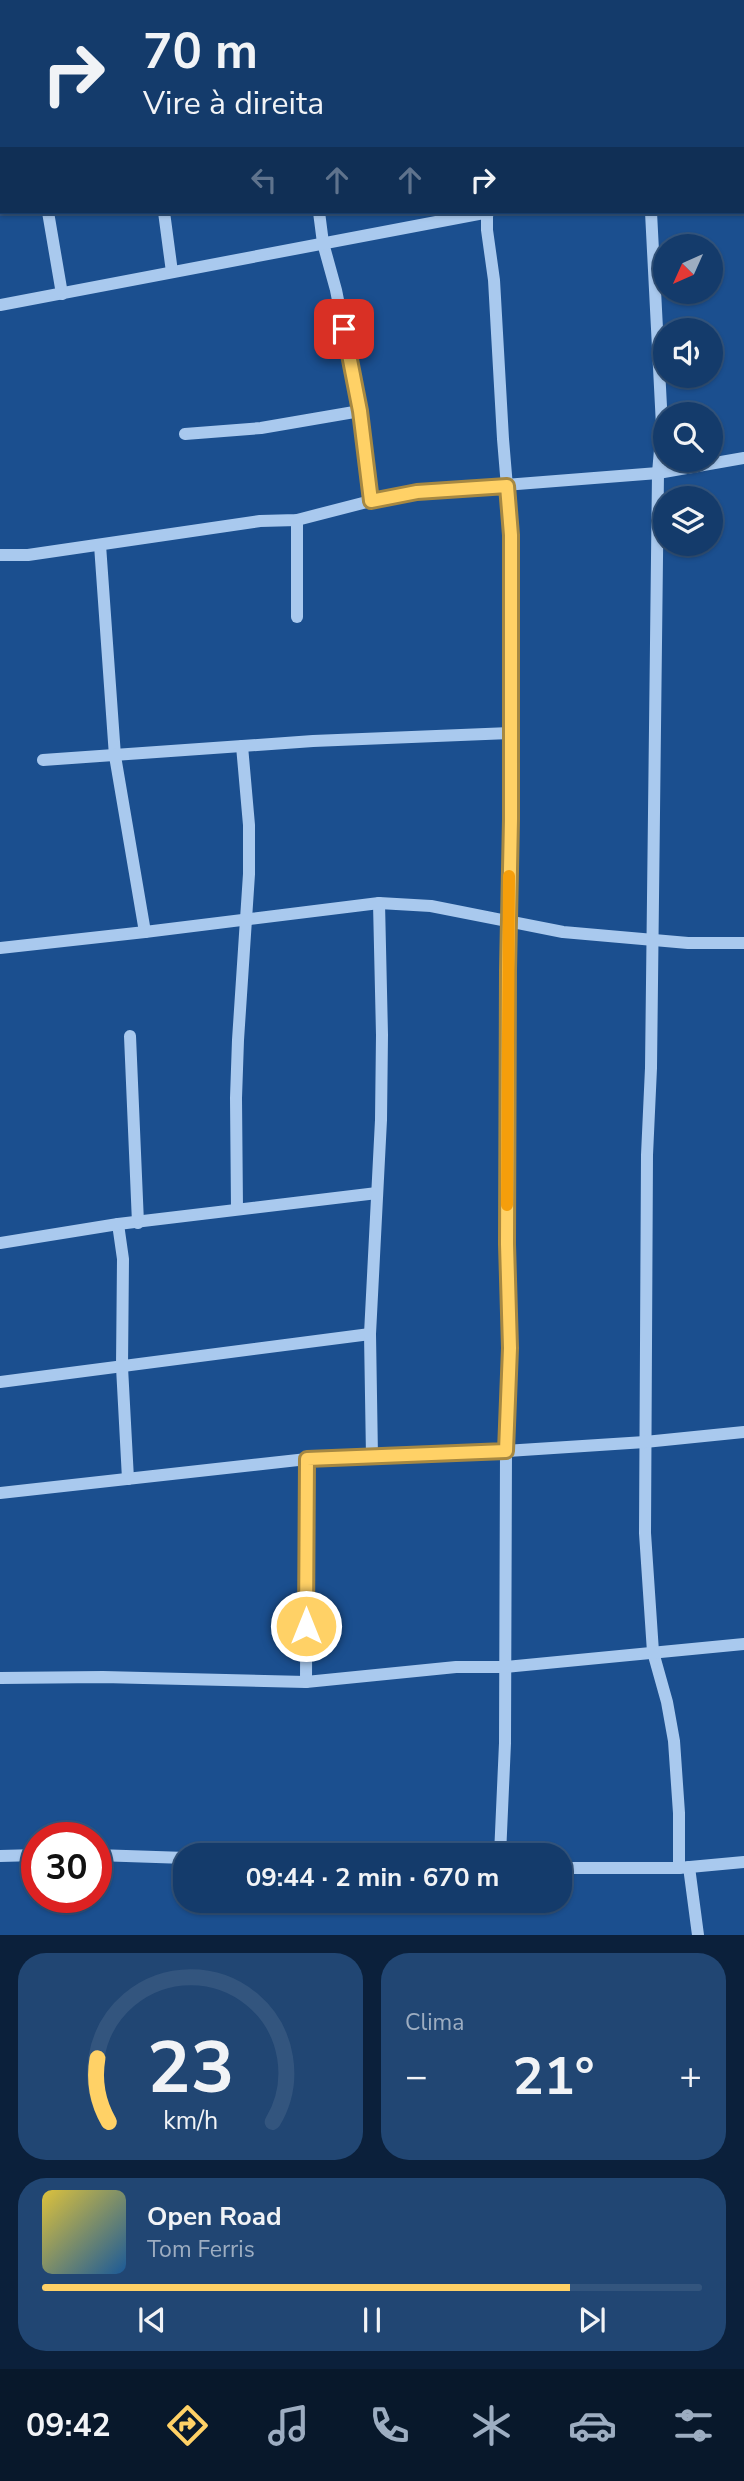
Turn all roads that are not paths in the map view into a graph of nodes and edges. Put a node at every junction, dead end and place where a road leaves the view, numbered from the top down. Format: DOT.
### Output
graph roads {
  1 [pos="48,214"];
  2 [pos="164,214"];
  3 [pos="319,214"];
  4 [pos="476,214"];
  5 [pos="487,214"];
  6 [pos="651,214"];
  7 [pos="323,243"];
  8 [pos="172,272"];
  9 [pos="62,294"];
  10 [pos="0,305"];
  11 [pos="360,411"];
  12 [pos="185,434"];
  13 [pos="744,458"];
  14 [pos="658,473"];
  15 [pos="507,486"];
  16 [pos="371,501"];
  17 [pos="297,520"];
  18 [pos="100,545"];
  19 [pos="0,555"];
  20 [pos="298,617"];
  21 [pos="511,733"];
  22 [pos="242,746"];
  23 [pos="115,756"];
  24 [pos="43,760"];
  25 [pos="379,903"];
  26 [pos="246,919"];
  27 [pos="508,922"];
  28 [pos="145,932"];
  29 [pos="650,940"];
  30 [pos="744,943"];
  31 [pos="0,948"];
  32 [pos="130,1036"];
  33 [pos="377,1193"];
  34 [pos="237,1209"];
  35 [pos="138,1223"];
  36 [pos="118,1224"];
  37 [pos="0,1243"];
  38 [pos="370,1334"];
  39 [pos="122,1367"];
  40 [pos="0,1382"];
  41 [pos="744,1432"];
  42 [pos="645,1442"];
  43 [pos="506,1451"];
  44 [pos="372,1457"];
  45 [pos="307,1459"];
  46 [pos="128,1479"];
  47 [pos="0,1493"];
  48 [pos="744,1644"];
  49 [pos="653,1651"];
  50 [pos="505,1667"];
  51 [pos="0,1678"];
  52 [pos="306,1682"];
  53 [pos="501,1843"];
  54 [pos="21,1855"];
  55 [pos="0,1856"];
  56 [pos="112,1856"];
  57 [pos="173,1858"];
  58 [pos="744,1862"];
  59 [pos="684,1867"];
  60 [pos="572,1868"];
  61 [pos="698,1935"];
  1 -- 9 [label="street"];
  2 -- 8 [label="street"];
  3 -- 7 [label="street"];
  4 -- 7 [label="street"];
  5 -- 15 [label="street"];
  6 -- 14 [label="street"];
  7 -- 8 [label="street"];
  7 -- 11 [label="street"];
  8 -- 9 [label="street"];
  9 -- 10 [label="street"];
  11 -- 12 [label="street"];
  11 -- 16 [label="street"];
  13 -- 14 [label="street"];
  14 -- 15 [label="street"];
  14 -- 29 [label="street"];
  15 -- 16 [label="street"];
  15 -- 21 [label="street"];
  16 -- 17 [label="street"];
  17 -- 18 [label="street"];
  17 -- 20 [label="street"];
  18 -- 19 [label="street"];
  18 -- 23 [label="street"];
  21 -- 22 [label="street"];
  21 -- 27 [label="street"];
  22 -- 23 [label="street"];
  22 -- 26 [label="street"];
  23 -- 24 [label="street"];
  23 -- 28 [label="street"];
  25 -- 26 [label="street"];
  25 -- 27 [label="street"];
  25 -- 33 [label="street"];
  26 -- 28 [label="street"];
  26 -- 34 [label="street"];
  27 -- 29 [label="street"];
  27 -- 43 [label="street"];
  28 -- 31 [label="street"];
  29 -- 30 [label="street"];
  29 -- 42 [label="street"];
  32 -- 35 [label="street"];
  33 -- 34 [label="street"];
  33 -- 38 [label="street"];
  34 -- 35 [label="street"];
  35 -- 36 [label="street"];
  36 -- 37 [label="street"];
  36 -- 39 [label="street"];
  38 -- 39 [label="street"];
  38 -- 44 [label="street"];
  39 -- 40 [label="street"];
  39 -- 46 [label="street"];
  41 -- 42 [label="street"];
  42 -- 43 [label="street"];
  42 -- 49 [label="street"];
  43 -- 44 [label="street"];
  43 -- 50 [label="street"];
  44 -- 45 [label="street"];
  45 -- 46 [label="street"];
  45 -- 52 [label="street"];
  46 -- 47 [label="street"];
  48 -- 49 [label="street"];
  49 -- 50 [label="street"];
  49 -- 59 [label="street"];
  50 -- 52 [label="street"];
  50 -- 53 [label="street"];
  51 -- 52 [label="street"];
  54 -- 55 [label="street"];
  56 -- 57 [label="street"];
  58 -- 59 [label="street"];
  59 -- 60 [label="street"];
  59 -- 61 [label="street"];
}
